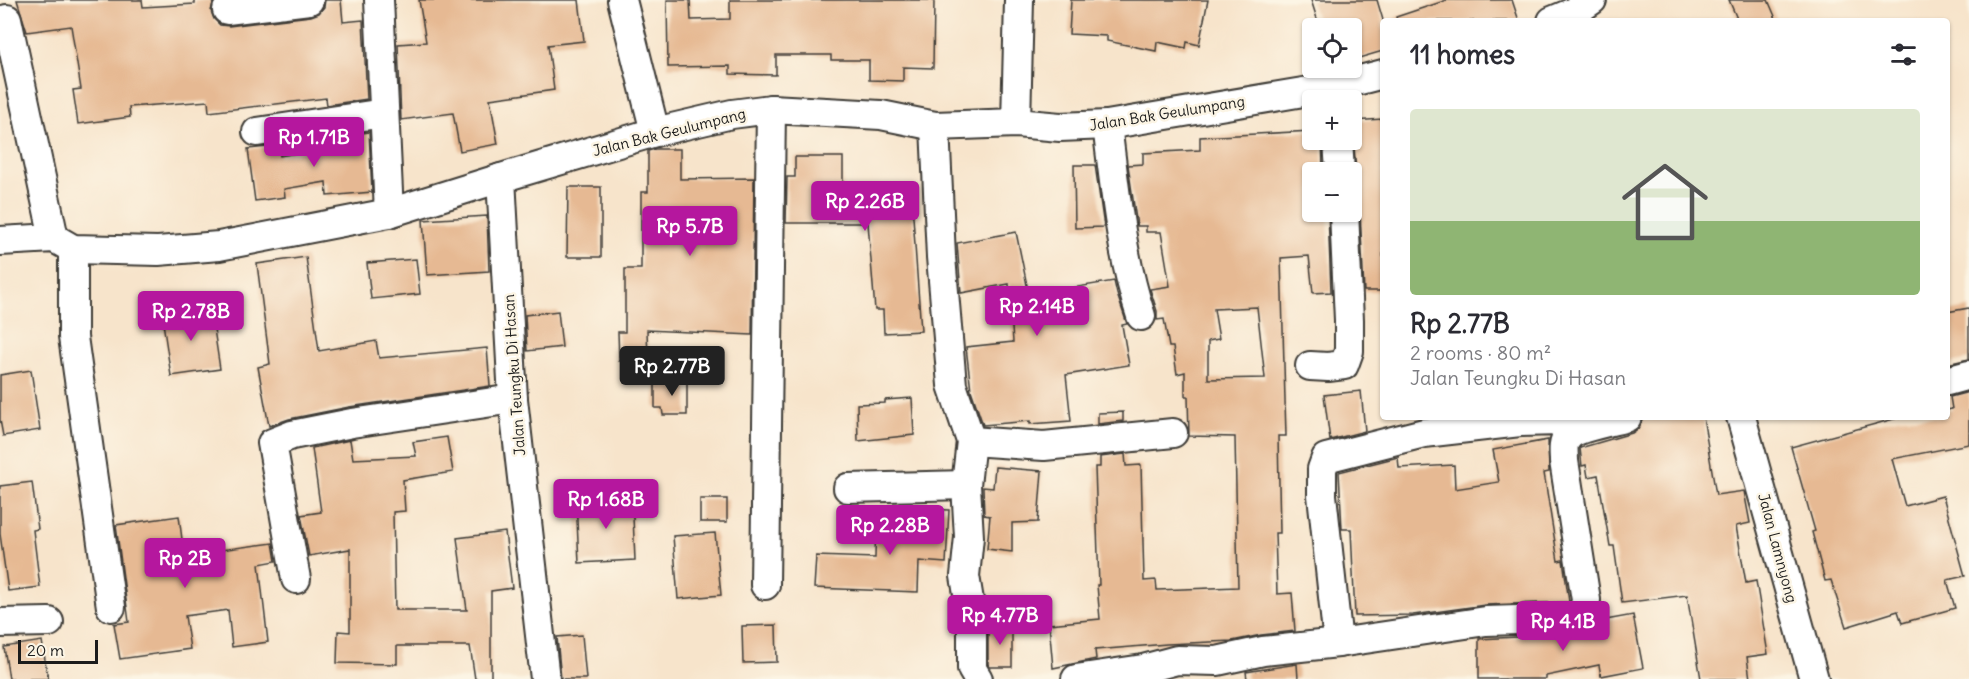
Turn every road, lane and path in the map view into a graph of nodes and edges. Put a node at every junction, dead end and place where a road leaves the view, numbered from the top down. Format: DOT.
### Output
graph roads {
  1 [pos="309,0"];
  2 [pos="379,0"];
  3 [pos="622,0"];
  4 [pos="1019,0"];
  5 [pos="227,10"];
  6 [pos="7,19"];
  7 [pos="1380,75"];
  8 [pos="1343,90"];
  9 [pos="1302,98"];
  10 [pos="771,109"];
  11 [pos="384,113"];
  12 [pos="1016,123"];
  13 [pos="1107,125"];
  14 [pos="935,126"];
  15 [pos="257,132"];
  16 [pos="655,132"];
  17 [pos="501,178"];
  18 [pos="389,213"];
  19 [pos="1344,222"];
  20 [pos="0,241"];
  21 [pos="63,244"];
  22 [pos="1141,316"];
  23 [pos="1310,366"];
  24 [pos="1969,375"];
  25 [pos="1950,380"];
  26 [pos="513,399"];
  27 [pos="1617,420"];
  28 [pos="1742,420"];
  29 [pos="1173,433"];
  30 [pos="1568,437"];
  31 [pos="972,441"];
  32 [pos="966,484"];
  33 [pos="848,488"];
  34 [pos="296,579"];
  35 [pos="765,585"];
  36 [pos="111,606"];
  37 [pos="50,622"];
  38 [pos="0,623"];
  39 [pos="1338,643"];
  40 [pos="545,679"];
  41 [pos="978,679"];
  42 [pos="1076,679"];
  43 [pos="1814,679"];
  1 -- 5 [label="street"];
  2 -- 11 [label="street"];
  3 -- 16 [label="street"];
  4 -- 12 [label="street"];
  6 -- 21 [label="street"];
  7 -- 8 [label="street, Jalan Bak Geulumpang"];
  9 -- 13 [label="street, Jalan Bak Geulumpang"];
  10 -- 14 [label="street, Jalan Bak Geulumpang"];
  10 -- 16 [label="street, Jalan Bak Geulumpang"];
  10 -- 35 [label="street"];
  11 -- 15 [label="street"];
  11 -- 18 [label="street"];
  12 -- 13 [label="street, Jalan Bak Geulumpang"];
  12 -- 14 [label="street, Jalan Bak Geulumpang"];
  13 -- 22 [label="street"];
  14 -- 31 [label="street"];
  16 -- 17 [label="street, Jalan Bak Geulumpang"];
  17 -- 18 [label="street, Jalan Bak Geulumpang"];
  17 -- 26 [label="street, Jalan Teungku Di Hasan"];
  18 -- 21 [label="street, Jalan Bak Geulumpang"];
  19 -- 23 [label="street"];
  20 -- 21 [label="street, Jalan Bak Geulumpang"];
  21 -- 36 [label="street"];
  24 -- 25 [label="street"];
  26 -- 34 [label="street"];
  26 -- 40 [label="street, Jalan Teungku Di Hasan"];
  27 -- 30 [label="street"];
  28 -- 43 [label="street, Jalan Lamnyong"];
  29 -- 31 [label="street"];
  30 -- 39 [label="street"];
  30 -- 39 [label="street"];
  31 -- 32 [label="street"];
  32 -- 33 [label="street"];
  32 -- 41 [label="street"];
  37 -- 38 [label="street"];
  39 -- 42 [label="street"];
}
